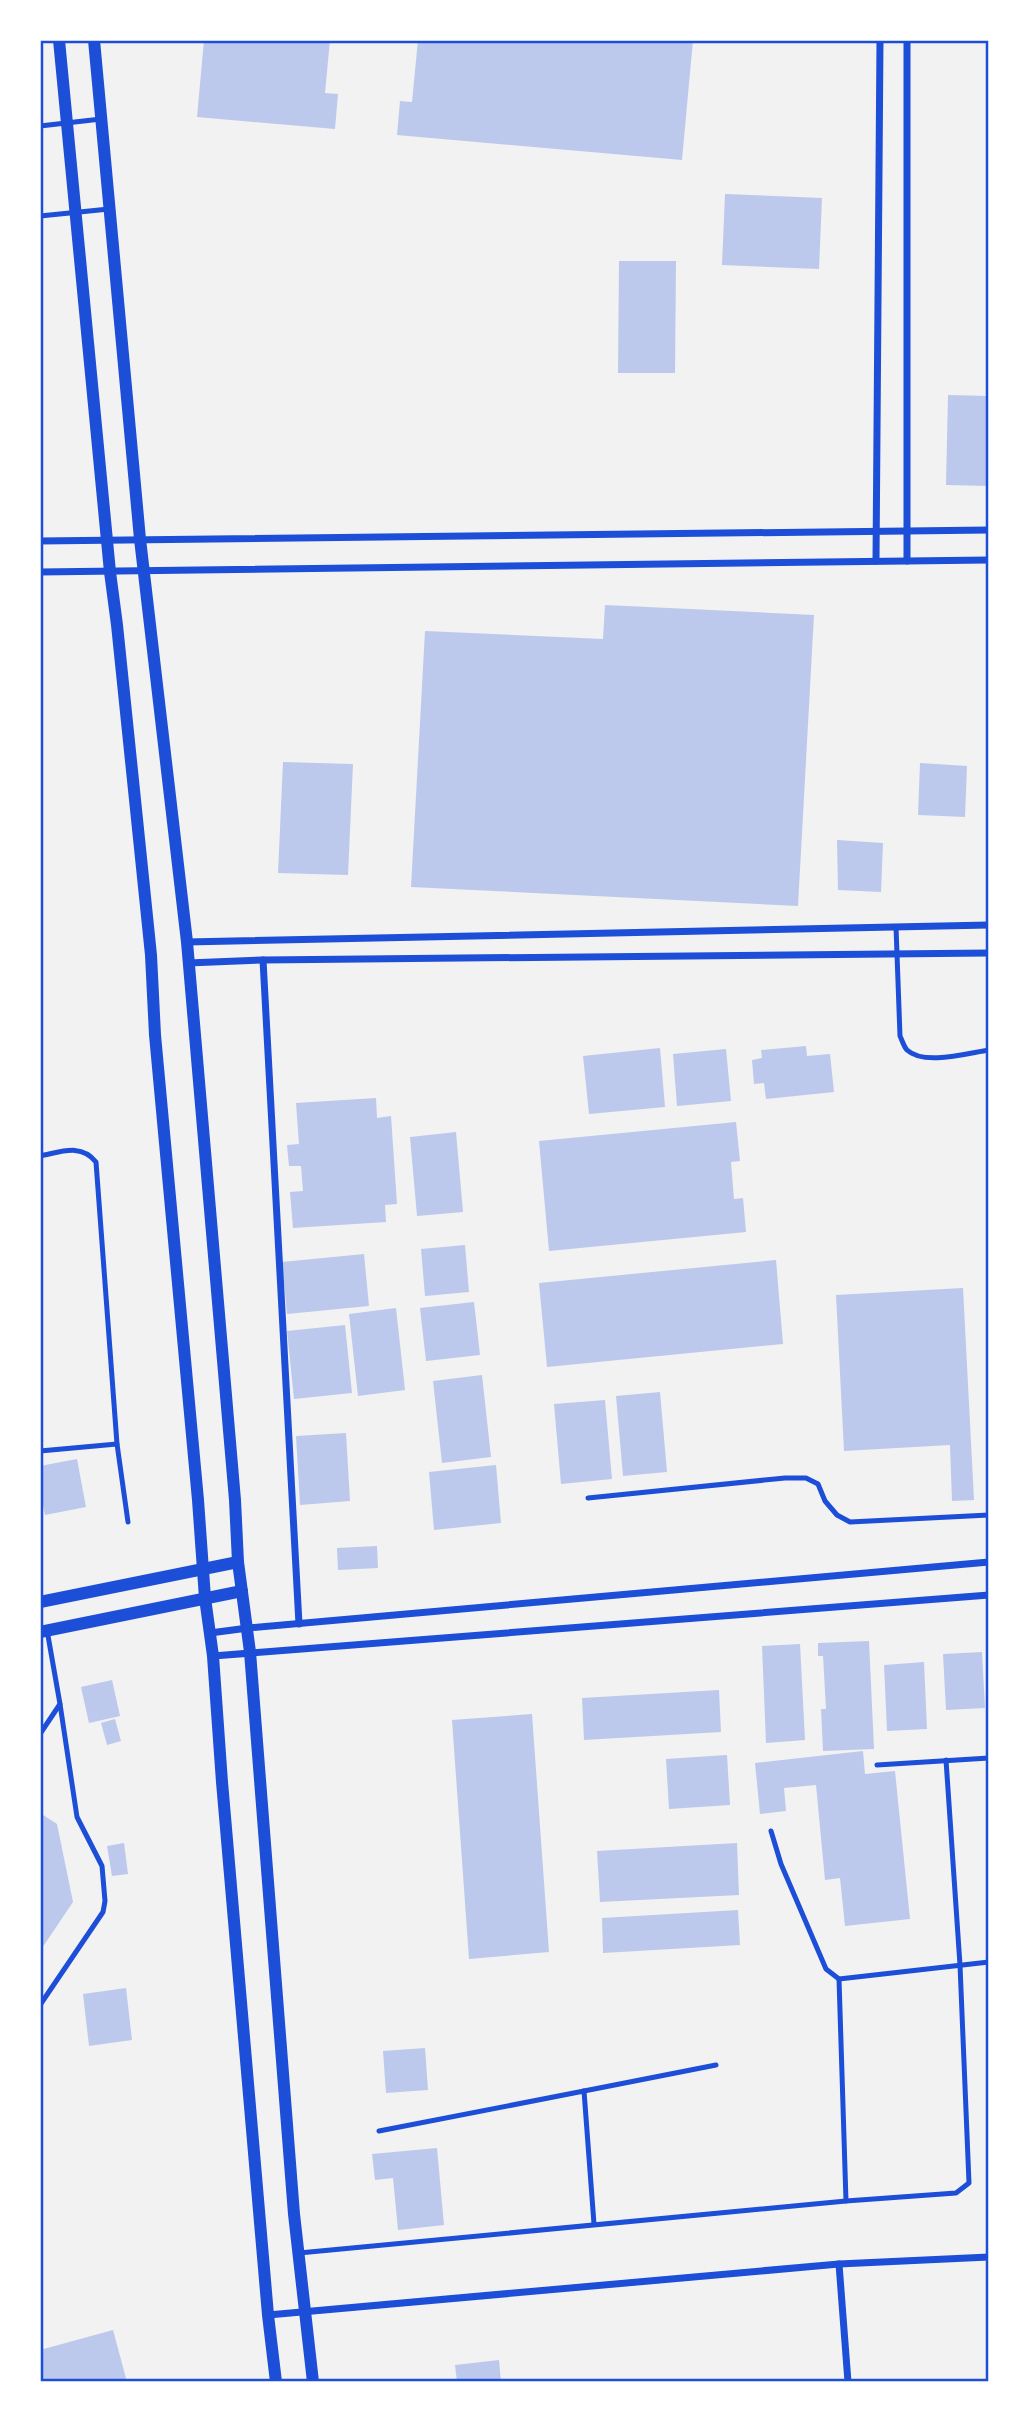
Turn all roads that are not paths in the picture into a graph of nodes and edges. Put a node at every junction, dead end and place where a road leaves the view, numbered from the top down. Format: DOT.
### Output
graph roads {
  1 [pos="59,40"];
  2 [pos="94,40"];
  3 [pos="880,40"];
  4 [pos="907,40"];
  5 [pos="101,119"];
  6 [pos="66,123"];
  7 [pos="40,126"];
  8 [pos="109,209"];
  9 [pos="75,212"];
  10 [pos="40,216"];
  11 [pos="989,530"];
  12 [pos="876,531"];
  13 [pos="907,531"];
  14 [pos="140,539"];
  15 [pos="40,541"];
  16 [pos="108,542"];
  17 [pos="989,560"];
  18 [pos="876,561"];
  19 [pos="907,561"];
  20 [pos="143,571"];
  21 [pos="40,572"];
  22 [pos="110,572"];
  23 [pos="989,925"];
  24 [pos="896,927"];
  25 [pos="187,942"];
  26 [pos="989,953"];
  27 [pos="897,954"];
  28 [pos="263,960"];
  29 [pos="188,963"];
  30 [pos="989,1050"];
  31 [pos="40,1156"];
  32 [pos="117,1444"];
  33 [pos="40,1451"];
  34 [pos="588,1498"];
  35 [pos="989,1515"];
  36 [pos="128,1521"];
  37 [pos="238,1562"];
  38 [pos="989,1562"];
  39 [pos="203,1569"];
  40 [pos="242,1591"];
  41 [pos="989,1595"];
  42 [pos="205,1598"];
  43 [pos="40,1602"];
  44 [pos="299,1624"];
  45 [pos="248,1628"];
  46 [pos="44,1631"];
  47 [pos="210,1633"];
  48 [pos="250,1652"];
  49 [pos="213,1656"];
  50 [pos="60,1704"];
  51 [pos="40,1734"];
  52 [pos="989,1758"];
  53 [pos="946,1760"];
  54 [pos="877,1765"];
  55 [pos="771,1831"];
  56 [pos="989,1962"];
  57 [pos="960,1965"];
  58 [pos="839,1979"];
  59 [pos="40,2005"];
  60 [pos="716,2065"];
  61 [pos="584,2091"];
  62 [pos="379,2131"];
  63 [pos="846,2201"];
  64 [pos="594,2224"];
  65 [pos="299,2253"];
  66 [pos="989,2257"];
  67 [pos="839,2264"];
  68 [pos="306,2311"];
  69 [pos="268,2315"];
  70 [pos="276,2382"];
  71 [pos="313,2382"];
  72 [pos="848,2382"];
  1 -- 6 [label="street"];
  2 -- 5 [label="street"];
  3 -- 12 [label="street"];
  4 -- 13 [label="street"];
  5 -- 6 [label="lane"];
  5 -- 8 [label="street"];
  6 -- 7 [label="lane"];
  6 -- 9 [label="street"];
  8 -- 9 [label="lane"];
  8 -- 14 [label="street"];
  9 -- 10 [label="lane"];
  9 -- 16 [label="street"];
  11 -- 13 [label="street"];
  12 -- 13 [label="street"];
  12 -- 14 [label="street"];
  12 -- 18 [label="street"];
  13 -- 19 [label="street"];
  14 -- 16 [label="street"];
  14 -- 20 [label="street"];
  15 -- 16 [label="street"];
  16 -- 22 [label="street"];
  17 -- 19 [label="street"];
  18 -- 19 [label="street"];
  18 -- 20 [label="street"];
  20 -- 22 [label="street"];
  20 -- 25 [label="street"];
  21 -- 22 [label="street"];
  22 -- 39 [label="street"];
  23 -- 24 [label="street"];
  24 -- 25 [label="street"];
  24 -- 27 [label="lane"];
  25 -- 29 [label="street"];
  26 -- 27 [label="street"];
  27 -- 28 [label="street"];
  27 -- 30 [label="lane"];
  28 -- 29 [label="street"];
  28 -- 44 [label="street"];
  29 -- 37 [label="street"];
  31 -- 32 [label="lane"];
  32 -- 33 [label="lane"];
  32 -- 36 [label="lane"];
  34 -- 35 [label="lane"];
  37 -- 39 [label="street"];
  37 -- 40 [label="street"];
  38 -- 44 [label="street"];
  39 -- 42 [label="street"];
  39 -- 43 [label="street"];
  40 -- 42 [label="street"];
  40 -- 45 [label="street"];
  41 -- 48 [label="street"];
  42 -- 46 [label="street"];
  42 -- 47 [label="street"];
  44 -- 45 [label="street"];
  45 -- 47 [label="street"];
  45 -- 48 [label="street"];
  46 -- 50 [label="lane"];
  47 -- 49 [label="street"];
  48 -- 49 [label="street"];
  48 -- 65 [label="street"];
  49 -- 69 [label="street"];
  50 -- 51 [label="lane"];
  50 -- 59 [label="lane"];
  52 -- 53 [label="lane"];
  53 -- 54 [label="lane"];
  53 -- 57 [label="lane"];
  55 -- 58 [label="lane"];
  56 -- 57 [label="lane"];
  57 -- 58 [label="lane"];
  57 -- 63 [label="lane"];
  58 -- 63 [label="lane"];
  60 -- 61 [label="lane"];
  61 -- 62 [label="lane"];
  61 -- 64 [label="lane"];
  63 -- 64 [label="lane"];
  64 -- 65 [label="lane"];
  65 -- 68 [label="street"];
  66 -- 67 [label="street"];
  67 -- 68 [label="street"];
  67 -- 72 [label="street"];
  68 -- 69 [label="street"];
  68 -- 71 [label="street"];
  69 -- 70 [label="street"];
}
